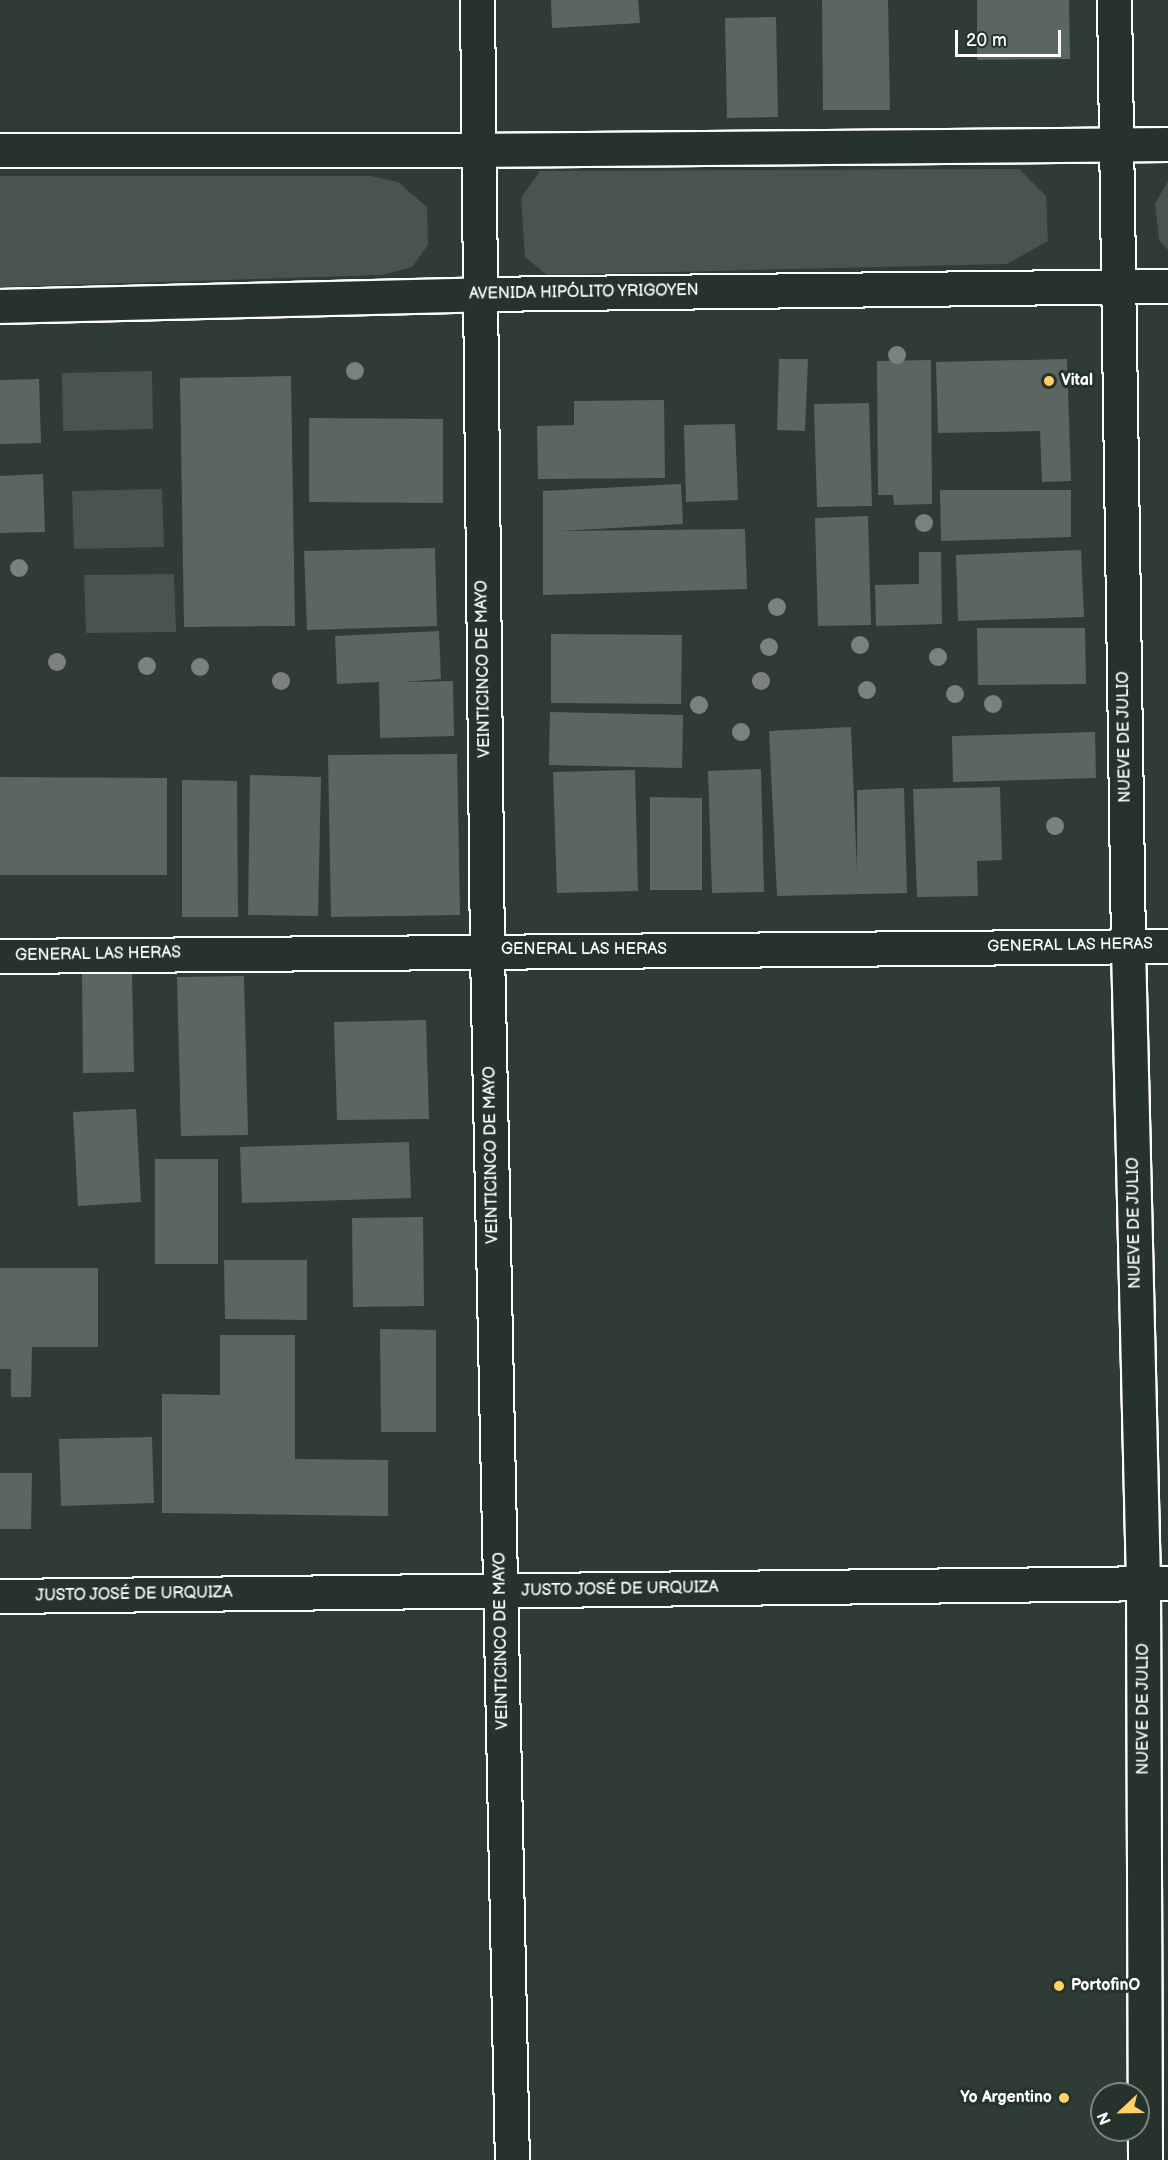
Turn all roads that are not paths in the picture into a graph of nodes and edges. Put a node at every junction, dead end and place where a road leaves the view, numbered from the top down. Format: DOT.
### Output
graph roads {
  1 [pos="477,0"];
  2 [pos="1114,0"];
  3 [pos="1114,143"];
  4 [pos="1168,144"];
  5 [pos="0,150"];
  6 [pos="478,150"];
  7 [pos="1118,286"];
  8 [pos="1168,286"];
  9 [pos="479,294"];
  10 [pos="0,306"];
  11 [pos="1168,945"];
  12 [pos="1128,946"];
  13 [pos="487,951"];
  14 [pos="0,956"];
  15 [pos="1156,1583"];
  16 [pos="501,1591"];
  17 [pos="0,1596"];
  18 [pos="512,2160"];
  19 [pos="1145,2160"];
  1 -- 6 [label="main road, VEINTICINCO DE MAYO"];
  2 -- 3 [label="main road, NUEVE DE JULIO"];
  3 -- 4 [label="main road"];
  3 -- 6 [label="main road"];
  3 -- 7 [label="main road, NUEVE DE JULIO"];
  5 -- 6 [label="main road"];
  6 -- 9 [label="main road, VEINTICINCO DE MAYO"];
  7 -- 8 [label="main road, AVENIDA HIPÓLITO YRIGOYEN"];
  7 -- 9 [label="main road, AVENIDA HIPÓLITO YRIGOYEN"];
  7 -- 12 [label="main road, NUEVE DE JULIO"];
  9 -- 10 [label="main road, AVENIDA HIPÓLITO YRIGOYEN"];
  9 -- 13 [label="main road, VEINTICINCO DE MAYO"];
  11 -- 12 [label="main road, GENERAL LAS HERAS"];
  12 -- 13 [label="main road, GENERAL LAS HERAS"];
  12 -- 15 [label="main road, NUEVE DE JULIO"];
  13 -- 14 [label="main road, GENERAL LAS HERAS"];
  13 -- 16 [label="main road, VEINTICINCO DE MAYO"];
  15 -- 16 [label="main road, JUSTO JOSÉ DE URQUIZA"];
  15 -- 19 [label="main road, NUEVE DE JULIO"];
  16 -- 17 [label="main road, JUSTO JOSÉ DE URQUIZA"];
  16 -- 18 [label="main road, VEINTICINCO DE MAYO"];
}
